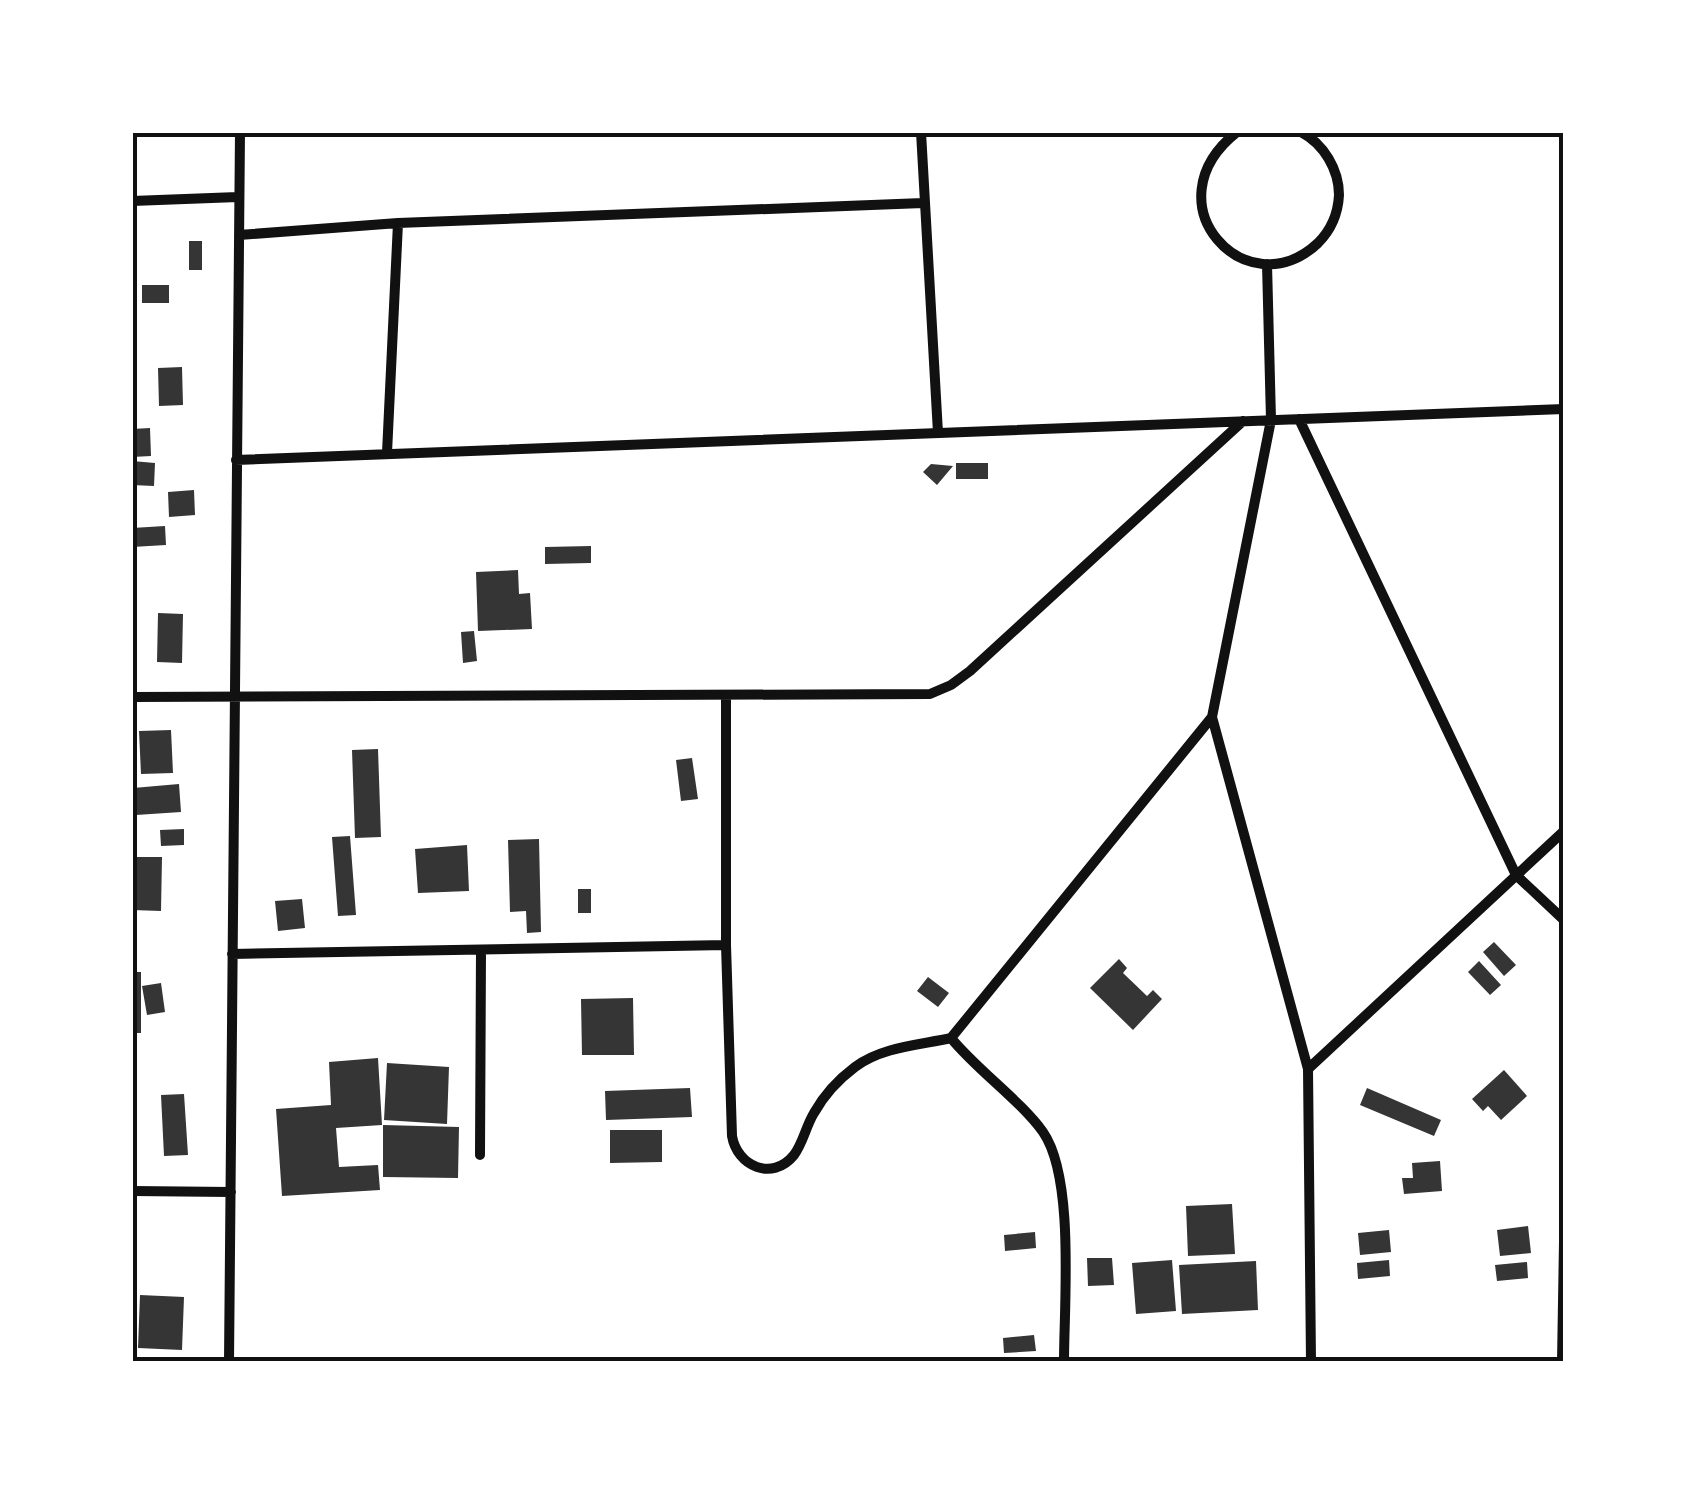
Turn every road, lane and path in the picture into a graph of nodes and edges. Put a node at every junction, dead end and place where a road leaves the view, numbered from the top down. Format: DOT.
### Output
graph roads {
  1 [pos="240,132"];
  2 [pos="921,132"];
  3 [pos="1236,132"];
  4 [pos="1301,132"];
  5 [pos="238,196"];
  6 [pos="132,201"];
  7 [pos="923,203"];
  8 [pos="398,223"];
  9 [pos="239,236"];
  10 [pos="1267,264"];
  11 [pos="1564,409"];
  12 [pos="1299,419"];
  13 [pos="1271,420"];
  14 [pos="1243,421"];
  15 [pos="938,433"];
  16 [pos="386,453"];
  17 [pos="236,460"];
  18 [pos="726,696"];
  19 [pos="132,697"];
  20 [pos="235,699"];
  21 [pos="1212,717"];
  22 [pos="1564,831"];
  23 [pos="1516,875"];
  24 [pos="1564,920"];
  25 [pos="726,945"];
  26 [pos="481,950"];
  27 [pos="232,954"];
  28 [pos="951,1038"];
  29 [pos="1308,1069"];
  30 [pos="480,1154"];
  31 [pos="132,1191"];
  32 [pos="231,1192"];
  33 [pos="1564,1242"];
  34 [pos="229,1362"];
  35 [pos="1064,1362"];
  36 [pos="1310,1362"];
  37 [pos="1562,1362"];
  1 -- 5 [label="street"];
  2 -- 7 [label="street"];
  3 -- 10 [label="street"];
  4 -- 10 [label="street"];
  5 -- 6 [label="street"];
  5 -- 9 [label="street"];
  7 -- 8 [label="street"];
  7 -- 15 [label="street"];
  8 -- 9 [label="street"];
  8 -- 16 [label="street"];
  9 -- 17 [label="street"];
  10 -- 13 [label="street"];
  11 -- 12 [label="street"];
  12 -- 13 [label="street"];
  12 -- 23 [label="street"];
  13 -- 14 [label="street"];
  13 -- 21 [label="street"];
  14 -- 15 [label="street"];
  14 -- 18 [label="street"];
  15 -- 16 [label="street"];
  16 -- 17 [label="street"];
  17 -- 20 [label="street"];
  18 -- 20 [label="street"];
  18 -- 25 [label="street"];
  19 -- 20 [label="street"];
  20 -- 27 [label="street"];
  21 -- 28 [label="street"];
  21 -- 29 [label="street"];
  22 -- 23 [label="street"];
  23 -- 24 [label="street"];
  23 -- 29 [label="street"];
  25 -- 26 [label="street"];
  25 -- 28 [label="street"];
  26 -- 27 [label="street"];
  26 -- 30 [label="street"];
  27 -- 32 [label="street"];
  28 -- 35 [label="street"];
  29 -- 36 [label="street"];
  31 -- 32 [label="street"];
  32 -- 34 [label="street"];
  33 -- 37 [label="street"];
}
